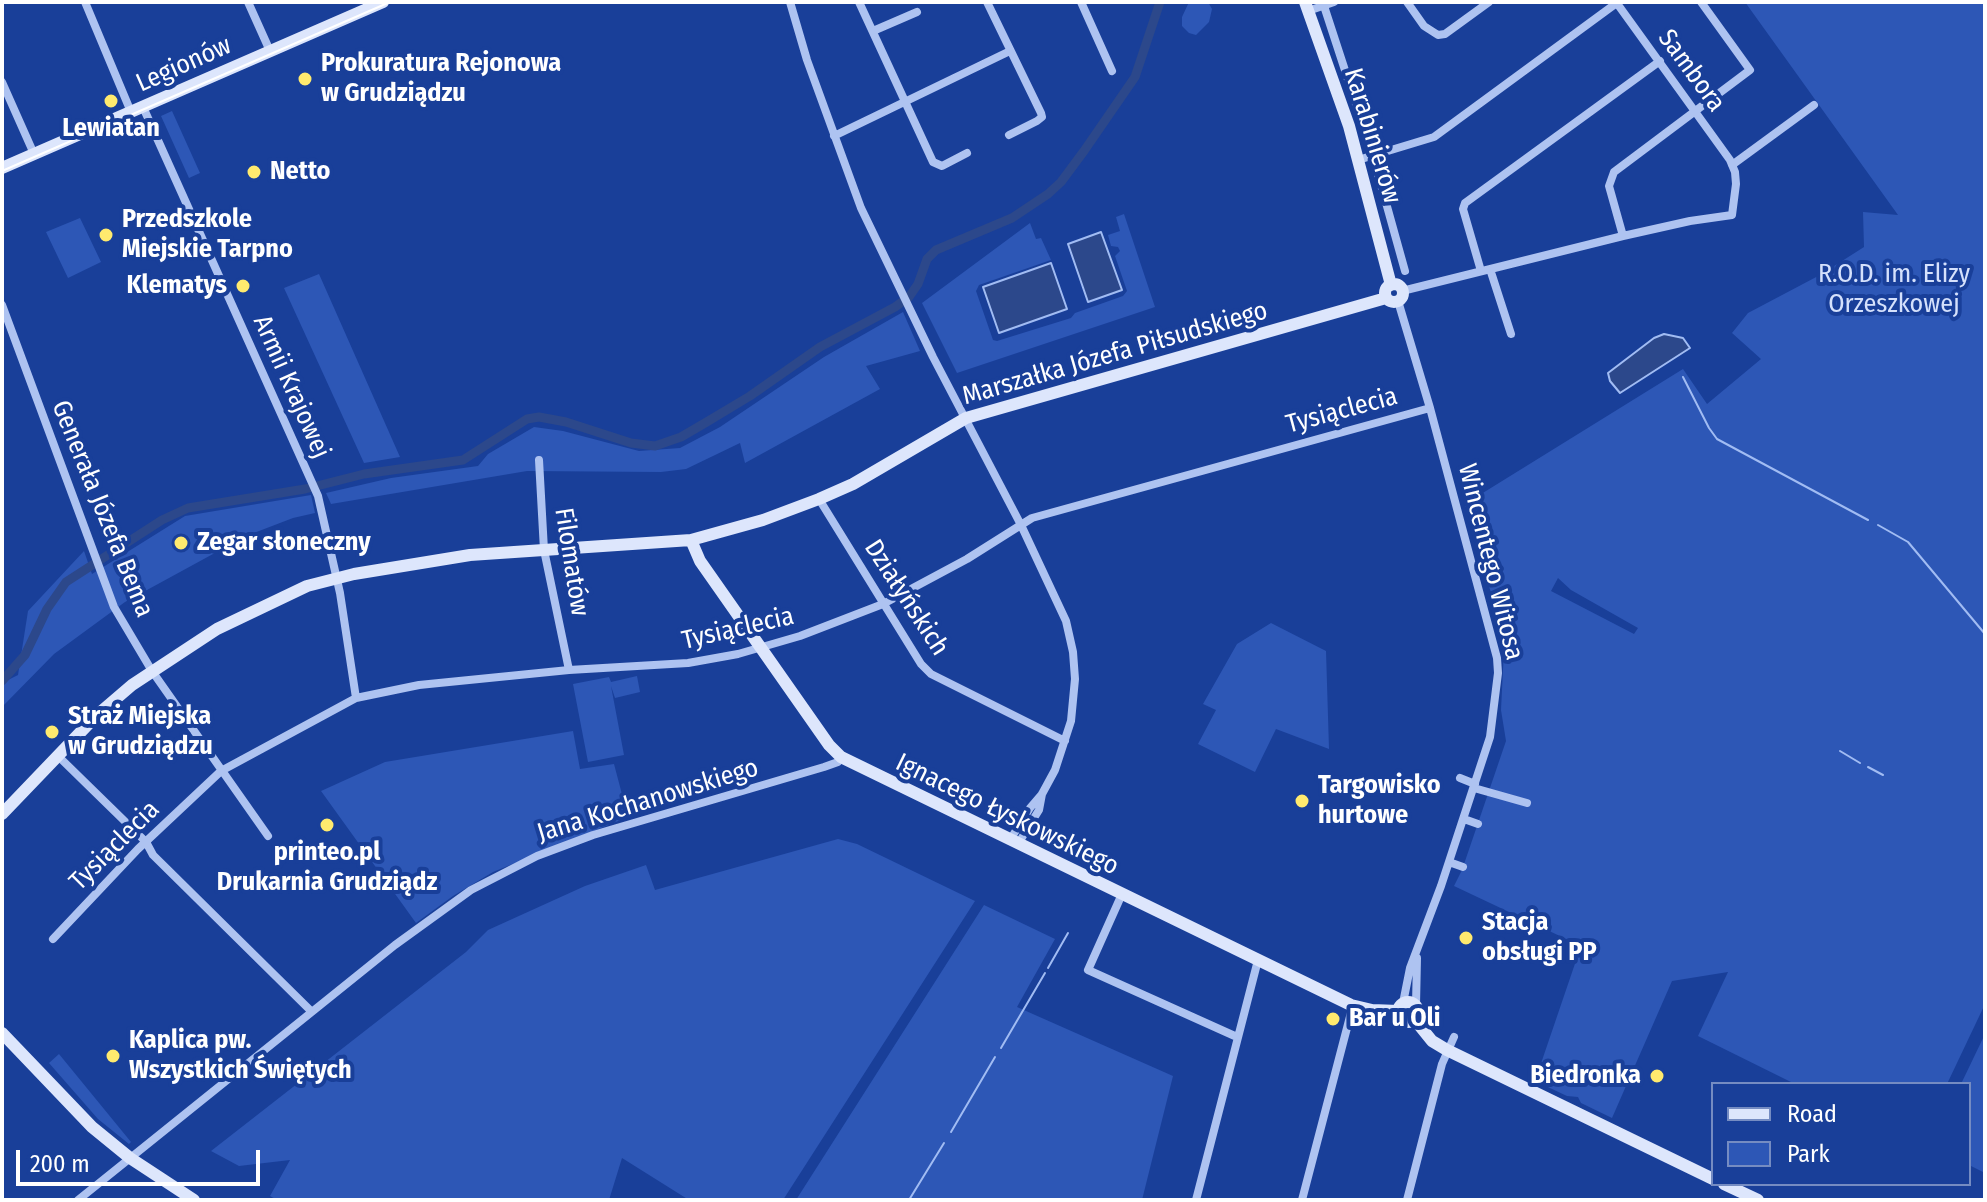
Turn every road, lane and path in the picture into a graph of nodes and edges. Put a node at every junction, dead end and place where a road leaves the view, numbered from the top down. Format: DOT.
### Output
graph roads {
  1 [pos="85,2"];
  2 [pos="248,2"];
  3 [pos="383,2"];
  4 [pos="790,2"];
  5 [pos="859,2"];
  6 [pos="987,2"];
  7 [pos="1081,2"];
  8 [pos="1334,2"];
  9 [pos="1407,2"];
  10 [pos="1489,2"];
  11 [pos="1617,2"];
  12 [pos="1701,2"];
  13 [pos="1307,6"];
  14 [pos="1324,6"];
  15 [pos="917,12"];
  16 [pos="873,31"];
  17 [pos="270,51"];
  18 [pos="1010,51"];
  19 [pos="1660,61"];
  20 [pos="1112,71"];
  21 [pos="2,82"];
  22 [pos="904,102"];
  23 [pos="1814,105"];
  24 [pos="137,110"];
  25 [pos="1696,111"];
  26 [pos="1009,135"];
  27 [pos="834,136"];
  28 [pos="967,153"];
  29 [pos="34,154"];
  30 [pos="1373,156"];
  31 [pos="1358,160"];
  32 [pos="1732,165"];
  33 [pos="2,168"];
  34 [pos="1623,236"];
  35 [pos="1486,270"];
  36 [pos="1405,271"];
  37 [pos="1394,294"];
  38 [pos="2,305"];
  39 [pos="1511,334"];
  40 [pos="1430,408"];
  41 [pos="966,418"];
  42 [pos="539,460"];
  43 [pos="819,499"];
  44 [pos="1021,525"];
  45 [pos="691,540"];
  46 [pos="544,550"];
  47 [pos="336,577"];
  48 [pos="883,604"];
  49 [pos="760,648"];
  50 [pos="569,670"];
  51 [pos="152,671"];
  52 [pos="356,698"];
  53 [pos="1065,741"];
  54 [pos="58,756"];
  55 [pos="841,757"];
  56 [pos="221,771"];
  57 [pos="1460,778"];
  58 [pos="1475,786"];
  59 [pos="1527,803"];
  60 [pos="2,814"];
  61 [pos="1464,819"];
  62 [pos="1478,824"];
  63 [pos="268,836"];
  64 [pos="146,842"];
  65 [pos="1014,842"];
  66 [pos="1449,862"];
  67 [pos="1463,867"];
  68 [pos="1122,894"];
  69 [pos="388,935"];
  70 [pos="53,939"];
  71 [pos="395,945"];
  72 [pos="1417,955"];
  73 [pos="1258,960"];
  74 [pos="1353,1005"];
  75 [pos="1406,1007"];
  76 [pos="311,1011"];
  77 [pos="1415,1020"];
  78 [pos="2,1033"];
  79 [pos="1237,1037"];
  80 [pos="1454,1037"];
  81 [pos="1447,1050"];
  82 [pos="130,1158"];
  83 [pos="1711,1178"];
  84 [pos="1728,1186"];
  85 [pos="78,1200"];
  86 [pos="194,1200"];
  87 [pos="1196,1200"];
  88 [pos="1302,1200"];
  89 [pos="1407,1200"];
  90 [pos="1758,1200"];
  1 -- 24 [label="street, Armii Krajowej"];
  2 -- 17 [label="street"];
  3 -- 17 [label="street, Legionów"];
  4 -- 27 [label="street"];
  5 -- 16 [label="street"];
  6 -- 18 [label="street"];
  7 -- 20 [label="street"];
  8 -- 14 [label="street"];
  9 -- 10 [label="street"];
  11 -- 19 [label="street, Sambora"];
  11 -- 30 [label="street"];
  12 -- 25 [label="street"];
  13 -- 14 [label="street"];
  13 -- 31 [label="street, Karabinierów"];
  14 -- 30 [label="street"];
  15 -- 16 [label="street"];
  16 -- 22 [label="street"];
  17 -- 24 [label="street, Legionów"];
  18 -- 22 [label="street"];
  18 -- 26 [label="street"];
  19 -- 25 [label="street, Sambora"];
  19 -- 35 [label="street"];
  21 -- 29 [label="street"];
  22 -- 27 [label="street"];
  22 -- 28 [label="street"];
  23 -- 32 [label="street"];
  24 -- 29 [label="street, Legionów"];
  24 -- 47 [label="street, Armii Krajowej"];
  25 -- 32 [label="street, Sambora"];
  25 -- 34 [label="street"];
  27 -- 41 [label="street"];
  29 -- 33 [label="street, Legionów"];
  30 -- 31 [label="street"];
  30 -- 36 [label="street"];
  31 -- 37 [label="street, Karabinierów"];
  32 -- 34 [label="street, Marszałka Józefa Piłsudskiego"];
  34 -- 35 [label="street, Marszałka Józefa Piłsudskiego"];
  35 -- 37 [label="street, Marszałka Józefa Piłsudskiego"];
  35 -- 39 [label="street"];
  37 -- 40 [label="street, Karabinierów"];
  37 -- 41 [label="street, Marszałka Józefa Piłsudskiego"];
  38 -- 51 [label="street, Generała Józefa Bema"];
  40 -- 44 [label="street, Tysiąclecia"];
  40 -- 58 [label="street, Wincentego Witosa"];
  41 -- 43 [label="street, Marszałka Józefa Piłsudskiego"];
  41 -- 44 [label="street"];
  42 -- 46 [label="street, Filomatów"];
  43 -- 45 [label="street, Marszałka Józefa Piłsudskiego"];
  43 -- 48 [label="street, Działyńskich"];
  44 -- 48 [label="street, Tysiąclecia"];
  44 -- 53 [label="street"];
  45 -- 46 [label="street, Marszałka Józefa Piłsudskiego"];
  45 -- 49 [label="street, Ignacego Łyskowskiego"];
  46 -- 47 [label="street, Marszałka Józefa Piłsudskiego"];
  46 -- 50 [label="street, Filomatów"];
  47 -- 51 [label="street, Marszałka Józefa Piłsudskiego"];
  47 -- 52 [label="street, Armii Krajowej"];
  48 -- 49 [label="street, Tysiąclecia"];
  48 -- 53 [label="street, Działyńskich"];
  49 -- 50 [label="street, Tysiąclecia"];
  49 -- 55 [label="street, Ignacego Łyskowskiego"];
  50 -- 52 [label="street, Tysiąclecia"];
  51 -- 54 [label="street, Marszałka Józefa Piłsudskiego"];
  51 -- 56 [label="street, Generała Józefa Bema"];
  52 -- 56 [label="street, Tysiąclecia"];
  53 -- 65 [label="street"];
  54 -- 60 [label="street, Marszałka Józefa Piłsudskiego"];
  54 -- 64 [label="street"];
  55 -- 65 [label="street, Ignacego Łyskowskiego"];
  55 -- 71 [label="street, Jana Kochanowskiego"];
  56 -- 63 [label="street, Generała Józefa Bema"];
  56 -- 64 [label="street, Tysiąclecia"];
  57 -- 58 [label="street"];
  58 -- 59 [label="street"];
  58 -- 61 [label="street, Wincentego Witosa"];
  61 -- 62 [label="street"];
  61 -- 66 [label="street, Wincentego Witosa"];
  64 -- 70 [label="street, Tysiąclecia"];
  64 -- 76 [label="street"];
  65 -- 68 [label="street, Ignacego Łyskowskiego"];
  66 -- 67 [label="street"];
  66 -- 72 [label="street, Wincentego Witosa"];
  68 -- 73 [label="street, Ignacego Łyskowskiego"];
  68 -- 79 [label="street"];
  69 -- 71 [label="street"];
  71 -- 76 [label="street, Jana Kochanowskiego"];
  72 -- 75 [label="street, Wincentego Witosa"];
  72 -- 75 [label="street, Wincentego Witosa"];
  73 -- 74 [label="street, Ignacego Łyskowskiego"];
  73 -- 79 [label="street"];
  74 -- 75 [label="street, Ignacego Łyskowskiego"];
  74 -- 88 [label="street"];
  75 -- 77 [label="street"];
  75 -- 77 [label="street"];
  76 -- 82 [label="street, Jana Kochanowskiego"];
  77 -- 81 [label="street"];
  78 -- 82 [label="street"];
  79 -- 87 [label="street"];
  80 -- 81 [label="street"];
  81 -- 83 [label="street"];
  81 -- 89 [label="street"];
  82 -- 85 [label="street, Jana Kochanowskiego"];
  82 -- 86 [label="street"];
  84 -- 90 [label="street"];
}
